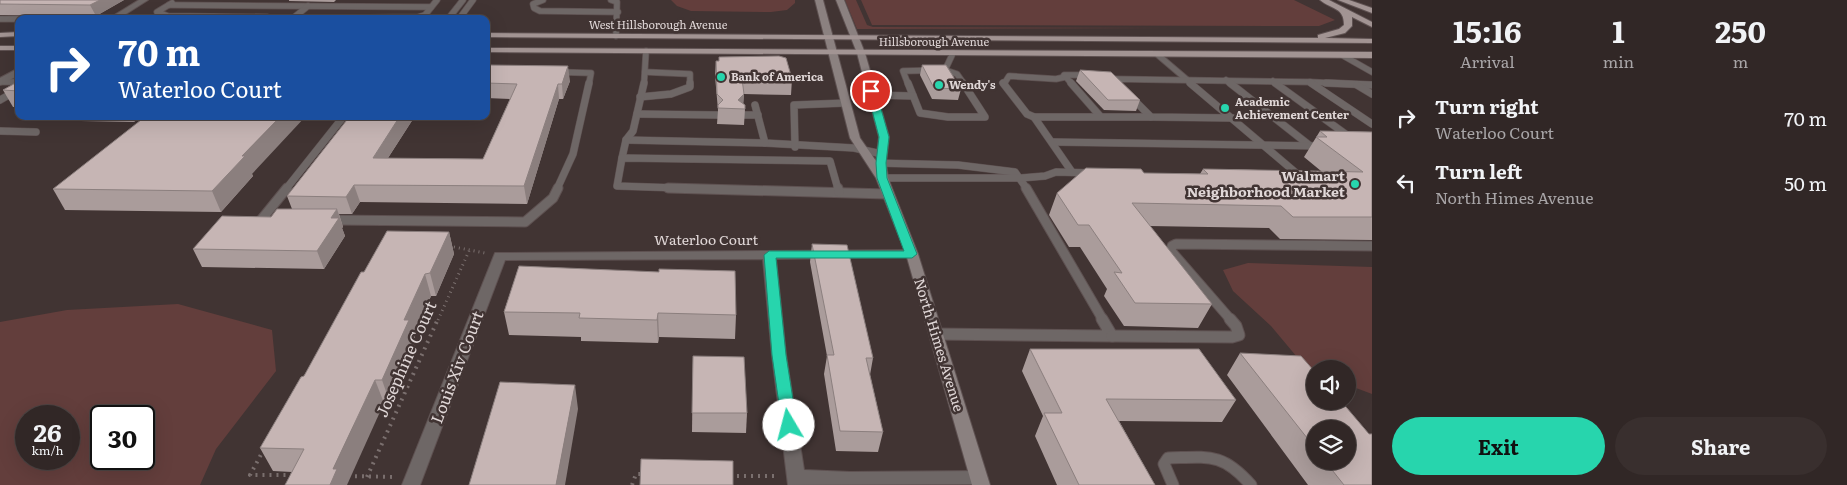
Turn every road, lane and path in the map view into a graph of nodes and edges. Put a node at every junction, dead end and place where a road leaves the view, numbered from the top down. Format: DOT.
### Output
graph roads {
  1 [pos="144,0"];
  2 [pos="177,0"];
  3 [pos="252,0"];
  4 [pos="372,0"];
  5 [pos="437,0"];
  6 [pos="463,0"];
  7 [pos="473,0"];
  8 [pos="542,0"];
  9 [pos="611,0"];
  10 [pos="818,0"];
  11 [pos="840,0"];
  12 [pos="1324,0"];
  13 [pos="1342,0"];
  14 [pos="169,5"];
  15 [pos="244,5"];
  16 [pos="308,6"];
  17 [pos="366,6"];
  18 [pos="431,7"];
  19 [pos="1344,10"];
  20 [pos="1372,11"];
  21 [pos="618,12"];
  22 [pos="119,15"];
  23 [pos="165,15"];
  24 [pos="297,15"];
  25 [pos="425,15"];
  26 [pos="451,15"];
  27 [pos="462,15"];
  28 [pos="0,19"];
  29 [pos="15,19"];
  30 [pos="1372,25"];
  31 [pos="15,34"];
  32 [pos="0,35"];
  33 [pos="490,35"];
  34 [pos="616,36"];
  35 [pos="829,37"];
  36 [pos="855,38"];
  37 [pos="1310,41"];
  38 [pos="1372,41"];
  39 [pos="0,48"];
  40 [pos="15,48"];
  41 [pos="490,50"];
  42 [pos="646,51"];
  43 [pos="832,53"];
  44 [pos="861,53"];
  45 [pos="953,53"];
  46 [pos="1342,54"];
  47 [pos="1372,54"];
  48 [pos="1158,55"];
  49 [pos="945,70"];
  50 [pos="552,72"];
  51 [pos="645,72"];
  52 [pos="1372,72"];
  53 [pos="15,73"];
  54 [pos="1040,76"];
  55 [pos="1029,77"];
  56 [pos="1059,77"];
  57 [pos="1186,79"];
  58 [pos="1226,80"];
  59 [pos="1273,81"];
  60 [pos="0,82"];
  61 [pos="15,82"];
  62 [pos="1310,82"];
  63 [pos="1356,84"];
  64 [pos="1072,85"];
  65 [pos="1081,85"];
  66 [pos="1372,85"];
  67 [pos="15,91"];
  68 [pos="872,93"];
  69 [pos="912,94"];
  70 [pos="1125,94"];
  71 [pos="1372,94"];
  72 [pos="1081,95"];
  73 [pos="1090,95"];
  74 [pos="640,97"];
  75 [pos="0,100"];
  76 [pos="846,103"];
  77 [pos="1089,104"];
  78 [pos="1098,104"];
  79 [pos="1129,104"];
  80 [pos="1138,104"];
  81 [pos="755,105"];
  82 [pos="637,114"];
  83 [pos="717,115"];
  84 [pos="744,115"];
  85 [pos="758,115"];
  86 [pos="1100,116"];
  87 [pos="1034,117"];
  88 [pos="1151,117"];
  89 [pos="1233,118"];
  90 [pos="341,120"];
  91 [pos="1372,124"];
  92 [pos="0,131"];
  93 [pos="36,132"];
  94 [pos="626,140"];
  95 [pos="1053,142"];
  96 [pos="765,143"];
  97 [pos="1264,145"];
  98 [pos="1309,145"];
  99 [pos="1333,146"];
  100 [pos="1342,146"];
  101 [pos="1352,146"];
  102 [pos="1361,146"];
  103 [pos="796,147"];
  104 [pos="862,148"];
  105 [pos="622,158"];
  106 [pos="878,160"];
  107 [pos="1072,172"];
  108 [pos="1101,173"];
  109 [pos="1283,177"];
  110 [pos="882,178"];
  111 [pos="1021,178"];
  112 [pos="839,192"];
  113 [pos="887,194"];
  114 [pos="280,220"];
  115 [pos="320,220"];
  116 [pos="444,245"];
  117 [pos="1372,246"];
  118 [pos="469,251"];
  119 [pos="912,254"];
  120 [pos="769,255"];
  121 [pos="500,256"];
  122 [pos="935,334"];
  123 [pos="1112,336"];
  124 [pos="269,441"];
  125 [pos="655,474"];
  126 [pos="298,476"];
  127 [pos="337,476"];
  128 [pos="721,476"];
  129 [pos="367,477"];
  130 [pos="412,481"];
  131 [pos="797,481"];
  132 [pos="981,482"];
  133 [pos="632,485"];
  134 [pos="1174,485"];
  135 [pos="1251,485"];
  1 -- 22 [label="street"];
  2 -- 14 [label="lane"];
  3 -- 15 [label="lane"];
  4 -- 17 [label="lane"];
  5 -- 18 [label="lane"];
  6 -- 26 [label="lane"];
  7 -- 27 [label="lane"];
  8 -- 21 [label="lane"];
  9 -- 21 [label="lane"];
  10 -- 35 [label="street, North Himes Avenue"];
  11 -- 36 [label="street"];
  12 -- 19 [label="main road"];
  13 -- 20 [label="main road"];
  14 -- 15 [label="lane"];
  14 -- 23 [label="lane"];
  15 -- 16 [label="lane"];
  16 -- 17 [label="lane"];
  16 -- 24 [label="lane"];
  17 -- 18 [label="lane"];
  18 -- 25 [label="lane"];
  19 -- 30 [label="main road"];
  19 -- 37 [label="main road"];
  21 -- 34 [label="lane"];
  28 -- 29 [label="lane"];
  31 -- 32 [label="main road"];
  33 -- 34 [label="main road, West Hillsborough Avenue"];
  34 -- 35 [label="main road, West Hillsborough Avenue"];
  35 -- 36 [label="main road, Hillsborough Avenue"];
  35 -- 43 [label="street, North Himes Avenue"];
  36 -- 37 [label="main road, Hillsborough Avenue"];
  36 -- 44 [label="street"];
  37 -- 38 [label="main road, Hillsborough Avenue"];
  37 -- 48 [label="main road"];
  39 -- 40 [label="main road"];
  41 -- 42 [label="main road, Hillsborough Avenue"];
  42 -- 43 [label="main road, Hillsborough Avenue"];
  42 -- 51 [label="lane"];
  43 -- 44 [label="main road, Hillsborough Avenue"];
  43 -- 76 [label="street, North Himes Avenue"];
  44 -- 45 [label="main road, Hillsborough Avenue"];
  44 -- 68 [label="street"];
  45 -- 48 [label="main road, Hillsborough Avenue"];
  45 -- 49 [label="lane"];
  46 -- 47 [label="main road, Hillsborough Avenue"];
  46 -- 48 [label="main road, Hillsborough Avenue"];
  46 -- 52 [label="lane"];
  48 -- 57 [label="lane"];
  49 -- 69 [label="lane"];
  49 -- 69 [label="lane"];
  50 -- 115 [label="lane"];
  51 -- 74 [label="lane"];
  51 -- 74 [label="lane"];
  53 -- 60 [label="street"];
  54 -- 55 [label="lane"];
  55 -- 56 [label="lane"];
  55 -- 87 [label="lane"];
  56 -- 57 [label="lane"];
  56 -- 64 [label="lane"];
  57 -- 58 [label="lane"];
  57 -- 89 [label="lane"];
  58 -- 59 [label="lane"];
  58 -- 98 [label="lane"];
  59 -- 62 [label="lane"];
  59 -- 102 [label="lane"];
  60 -- 61 [label="lane"];
  62 -- 63 [label="lane"];
  62 -- 91 [label="lane"];
  63 -- 66 [label="lane"];
  63 -- 71 [label="lane"];
  64 -- 65 [label="lane"];
  64 -- 72 [label="lane"];
  67 -- 75 [label="lane"];
  68 -- 69 [label="lane"];
  68 -- 106 [label="street"];
  70 -- 80 [label="lane"];
  72 -- 73 [label="lane"];
  72 -- 77 [label="lane"];
  74 -- 82 [label="lane"];
  76 -- 103 [label="lane"];
  76 -- 104 [label="street, North Himes Avenue"];
  77 -- 78 [label="lane"];
  77 -- 86 [label="lane"];
  79 -- 80 [label="lane"];
  80 -- 88 [label="lane"];
  81 -- 85 [label="lane"];
  82 -- 83 [label="lane"];
  82 -- 94 [label="lane"];
  84 -- 85 [label="lane"];
  85 -- 96 [label="lane"];
  86 -- 87 [label="lane"];
  86 -- 88 [label="lane"];
  87 -- 95 [label="lane"];
  88 -- 89 [label="lane"];
  89 -- 97 [label="lane"];
  90 -- 114 [label="lane"];
  92 -- 93 [label="lane"];
  94 -- 96 [label="lane"];
  94 -- 105 [label="lane"];
  95 -- 97 [label="lane"];
  95 -- 107 [label="lane"];
  96 -- 103 [label="lane"];
  97 -- 98 [label="lane"];
  97 -- 109 [label="lane"];
  98 -- 99 [label="lane"];
  100 -- 101 [label="lane"];
  103 -- 104 [label="lane"];
  104 -- 106 [label="street, North Himes Avenue"];
  105 -- 112 [label="lane"];
  105 -- 112 [label="lane"];
  106 -- 110 [label="street, North Himes Avenue"];
  106 -- 111 [label="lane"];
  107 -- 108 [label="lane"];
  107 -- 111 [label="lane"];
  110 -- 111 [label="lane"];
  110 -- 113 [label="street, North Himes Avenue"];
  111 -- 123 [label="lane"];
  112 -- 113 [label="lane"];
  113 -- 119 [label="street, North Himes Avenue"];
  116 -- 118 [label="path"];
  117 -- 123 [label="lane"];
  118 -- 121 [label="path"];
  118 -- 129 [label="path, Josephine Court"];
  119 -- 120 [label="street, Waterloo Court"];
  119 -- 122 [label="street, North Himes Avenue"];
  120 -- 121 [label="street, Waterloo Court"];
  120 -- 131 [label="street"];
  121 -- 130 [label="street, Louis Xiv Court"];
  122 -- 123 [label="lane"];
  122 -- 132 [label="street, North Himes Avenue"];
  124 -- 126 [label="path"];
  125 -- 133 [label="path"];
  127 -- 129 [label="path"];
  128 -- 131 [label="path"];
  129 -- 130 [label="path"];
  131 -- 132 [label="street"];
  134 -- 135 [label="lane"];
}
